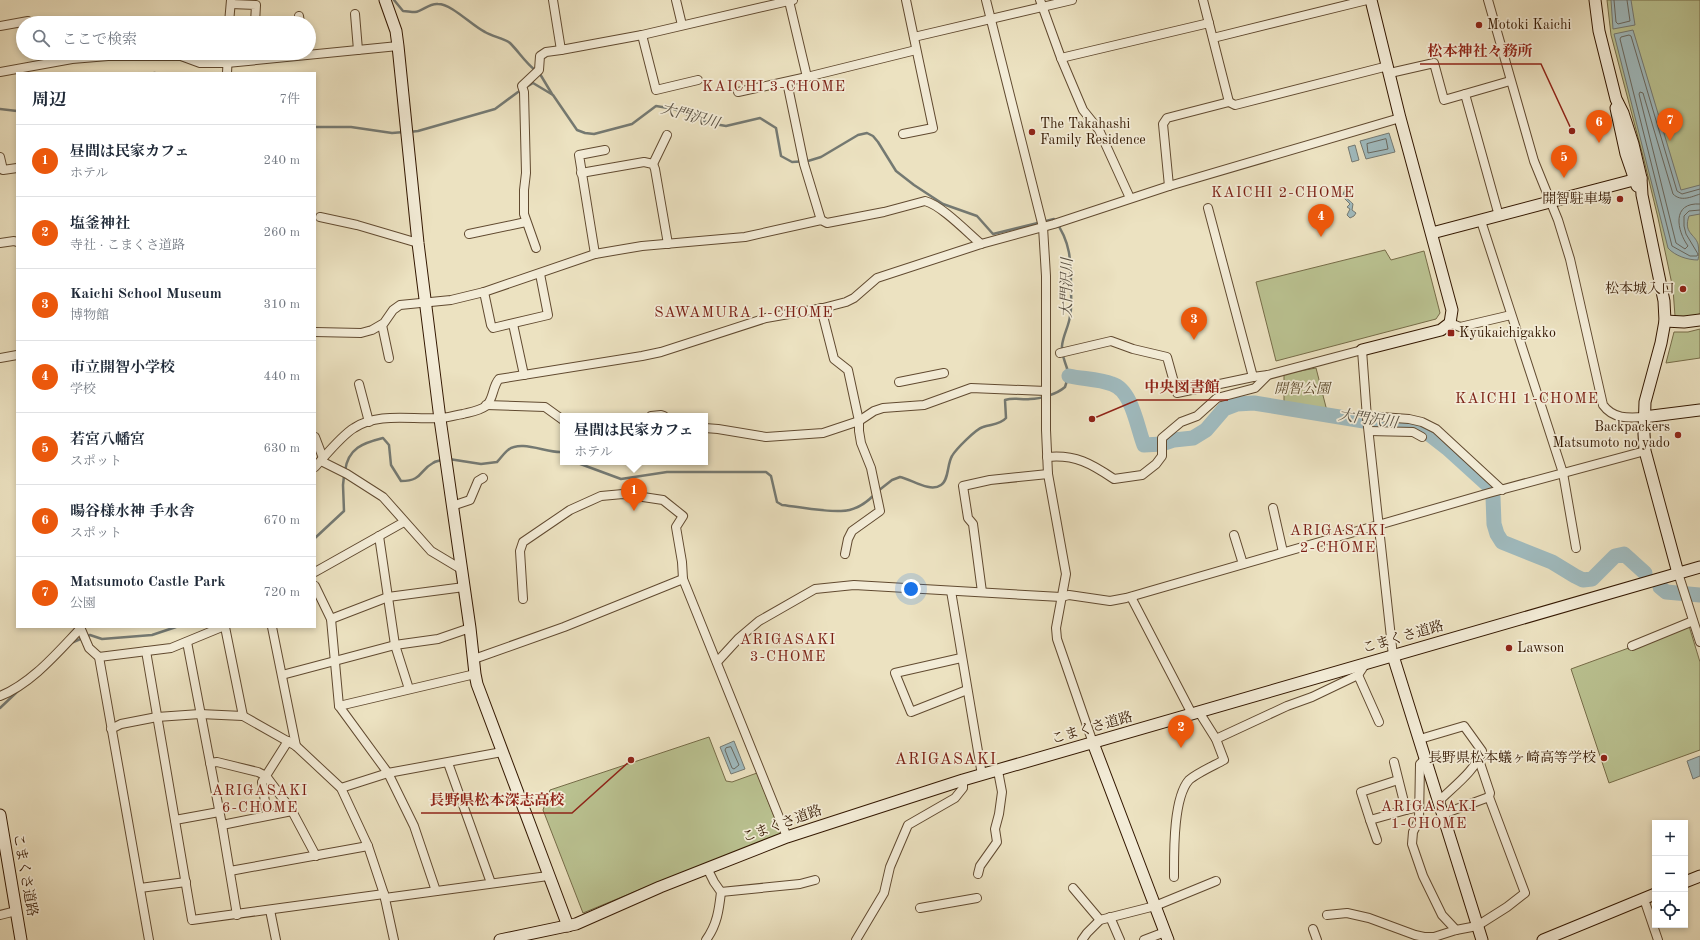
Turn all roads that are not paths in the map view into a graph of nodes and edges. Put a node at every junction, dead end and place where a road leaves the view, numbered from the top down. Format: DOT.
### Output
graph roads {
  1 [pos="385,0"];
  2 [pos="553,0"];
  3 [pos="676,0"];
  4 [pos="791,0"];
  5 [pos="906,0"];
  6 [pos="986,0"];
  7 [pos="1072,0"];
  8 [pos="1203,0"];
  9 [pos="1367,0"];
  10 [pos="1371,0"];
  11 [pos="1488,0"];
  12 [pos="1595,0"];
  13 [pos="231,2"];
  14 [pos="1041,3"];
  15 [pos="355,14"];
  16 [pos="230,16"];
  17 [pos="255,16"];
  18 [pos="990,19"];
  19 [pos="1209,23"];
  20 [pos="16,24"];
  21 [pos="682,25"];
  22 [pos="0,26"];
  23 [pos="642,34"];
  24 [pos="914,37"];
  25 [pos="1213,38"];
  26 [pos="398,46"];
  27 [pos="358,50"];
  28 [pos="561,50"];
  29 [pos="916,50"];
  30 [pos="316,53"];
  31 [pos="1061,58"];
  32 [pos="66,60"];
  33 [pos="192,60"];
  34 [pos="227,60"];
  35 [pos="240,60"];
  36 [pos="227,63"];
  37 [pos="1389,69"];
  38 [pos="0,72"];
  39 [pos="227,72"];
  40 [pos="807,77"];
  41 [pos="698,80"];
  42 [pos="1510,81"];
  43 [pos="788,82"];
  44 [pos="738,92"];
  45 [pos="1465,94"];
  46 [pos="1229,102"];
  47 [pos="1400,118"];
  48 [pos="903,134"];
  49 [pos="667,135"];
  50 [pos="605,150"];
  51 [pos="0,157"];
  52 [pos="653,164"];
  53 [pos="16,168"];
  54 [pos="581,173"];
  55 [pos="1638,178"];
  56 [pos="1169,186"];
  57 [pos="1130,198"];
  58 [pos="1550,202"];
  59 [pos="1208,208"];
  60 [pos="1499,216"];
  61 [pos="320,217"];
  62 [pos="821,220"];
  63 [pos="1482,221"];
  64 [pos="526,222"];
  65 [pos="1042,223"];
  66 [pos="1432,233"];
  67 [pos="470,234"];
  68 [pos="16,242"];
  69 [pos="0,243"];
  70 [pos="418,243"];
  71 [pos="668,244"];
  72 [pos="981,244"];
  73 [pos="536,248"];
  74 [pos="595,254"];
  75 [pos="540,274"];
  76 [pos="484,292"];
  77 [pos="426,302"];
  78 [pos="822,308"];
  79 [pos="1511,315"];
  80 [pos="1700,320"];
  81 [pos="1665,321"];
  82 [pos="1450,323"];
  83 [pos="513,324"];
  84 [pos="382,325"];
  85 [pos="316,332"];
  86 [pos="1362,350"];
  87 [pos="1062,353"];
  88 [pos="16,355"];
  89 [pos="0,358"];
  90 [pos="389,358"];
  91 [pos="944,373"];
  92 [pos="524,375"];
  93 [pos="1268,375"];
  94 [pos="1253,377"];
  95 [pos="899,382"];
  96 [pos="359,384"];
  97 [pos="1046,394"];
  98 [pos="486,405"];
  99 [pos="1700,410"];
  100 [pos="1367,417"];
  101 [pos="1644,417"];
  102 [pos="440,418"];
  103 [pos="560,418"];
  104 [pos="859,421"];
  105 [pos="369,422"];
  106 [pos="708,428"];
  107 [pos="1369,429"];
  108 [pos="1422,437"];
  109 [pos="316,442"];
  110 [pos="1645,451"];
  111 [pos="1047,457"];
  112 [pos="320,462"];
  113 [pos="1562,473"];
  114 [pos="1048,474"];
  115 [pos="483,478"];
  116 [pos="1496,492"];
  117 [pos="452,506"];
  118 [pos="1273,508"];
  119 [pos="404,522"];
  120 [pos="1379,525"];
  121 [pos="1234,535"];
  122 [pos="379,536"];
  123 [pos="1576,548"];
  124 [pos="1283,552"];
  125 [pos="845,554"];
  126 [pos="1242,564"];
  127 [pos="1700,567"];
  128 [pos="461,569"];
  129 [pos="316,571"];
  130 [pos="1678,573"];
  131 [pos="683,579"];
  132 [pos="464,587"];
  133 [pos="316,588"];
  134 [pos="951,591"];
  135 [pos="982,592"];
  136 [pos="388,597"];
  137 [pos="1061,597"];
  138 [pos="1131,597"];
  139 [pos="523,599"];
  140 [pos="331,618"];
  141 [pos="1693,621"];
  142 [pos="80,628"];
  143 [pos="222,628"];
  144 [pos="224,628"];
  145 [pos="272,628"];
  146 [pos="470,628"];
  147 [pos="187,642"];
  148 [pos="1700,642"];
  149 [pos="395,645"];
  150 [pos="1632,646"];
  151 [pos="146,651"];
  152 [pos="1393,656"];
  153 [pos="99,657"];
  154 [pos="961,658"];
  155 [pos="474,660"];
  156 [pos="335,661"];
  157 [pos="717,662"];
  158 [pos="1366,663"];
  159 [pos="475,674"];
  160 [pos="282,675"];
  161 [pos="1358,676"];
  162 [pos="409,689"];
  163 [pos="967,690"];
  164 [pos="0,696"];
  165 [pos="339,706"];
  166 [pos="1195,713"];
  167 [pos="200,714"];
  168 [pos="243,716"];
  169 [pos="157,717"];
  170 [pos="1380,722"];
  171 [pos="111,729"];
  172 [pos="1216,739"];
  173 [pos="1420,739"];
  174 [pos="288,741"];
  175 [pos="1093,743"];
  176 [pos="296,746"];
  177 [pos="502,752"];
  178 [pos="1425,759"];
  179 [pos="1479,760"];
  180 [pos="1394,762"];
  181 [pos="210,763"];
  182 [pos="448,763"];
  183 [pos="998,771"];
  184 [pos="388,773"];
  185 [pos="982,775"];
  186 [pos="266,776"];
  187 [pos="963,780"];
  188 [pos="1398,780"];
  189 [pos="341,788"];
  190 [pos="1489,798"];
  191 [pos="1439,801"];
  192 [pos="1419,807"];
  193 [pos="1406,810"];
  194 [pos="292,811"];
  195 [pos="218,812"];
  196 [pos="1443,814"];
  197 [pos="0,815"];
  198 [pos="267,815"];
  199 [pos="175,820"];
  200 [pos="1370,820"];
  201 [pos="222,825"];
  202 [pos="787,837"];
  203 [pos="1377,840"];
  204 [pos="368,846"];
  205 [pos="316,856"];
  206 [pos="3,857"];
  207 [pos="707,868"];
  208 [pos="230,871"];
  209 [pos="978,874"];
  210 [pos="548,876"];
  211 [pos="1700,876"];
  212 [pos="1174,877"];
  213 [pos="814,880"];
  214 [pos="1216,881"];
  215 [pos="1688,881"];
  216 [pos="186,882"];
  217 [pos="491,883"];
  218 [pos="140,888"];
  219 [pos="1073,888"];
  220 [pos="436,891"];
  221 [pos="721,892"];
  222 [pos="1652,895"];
  223 [pos="385,896"];
  224 [pos="977,898"];
  225 [pos="1644,899"];
  226 [pos="1154,906"];
  227 [pos="920,908"];
  228 [pos="270,910"];
  229 [pos="16,911"];
  230 [pos="237,914"];
  231 [pos="0,915"];
  232 [pos="1328,916"];
  233 [pos="1110,917"];
  234 [pos="1100,920"];
  235 [pos="568,926"];
  236 [pos="1477,926"];
  237 [pos="1313,929"];
  238 [pos="1456,930"];
  239 [pos="1166,936"];
  240 [pos="21,940"];
  241 [pos="149,940"];
  242 [pos="276,940"];
  243 [pos="394,940"];
  244 [pos="500,940"];
  245 [pos="706,940"];
  246 [pos="856,940"];
  247 [pos="1082,940"];
  248 [pos="1120,940"];
  249 [pos="1144,940"];
  250 [pos="1317,940"];
  251 [pos="1482,940"];
  252 [pos="1543,940"];
  253 [pos="1658,940"];
  1 -- 26 [label="street"];
  2 -- 28 [label="street"];
  3 -- 21 [label="street"];
  4 -- 21 [label="street"];
  4 -- 40 [label="street"];
  5 -- 24 [label="street"];
  6 -- 18 [label="street"];
  7 -- 14 [label="street"];
  8 -- 19 [label="street"];
  9 -- 25 [label="street"];
  10 -- 37 [label="street"];
  11 -- 42 [label="street"];
  12 -- 55 [label="street"];
  13 -- 16 [label="street"];
  13 -- 17 [label="street"];
  14 -- 18 [label="street"];
  14 -- 31 [label="street"];
  15 -- 27 [label="street"];
  18 -- 24 [label="street"];
  18 -- 65 [label="street"];
  19 -- 25 [label="street"];
  19 -- 31 [label="street"];
  20 -- 22 [label="street"];
  21 -- 23 [label="street"];
  23 -- 28 [label="street"];
  23 -- 41 [label="street"];
  24 -- 29 [label="street"];
  25 -- 46 [label="street"];
  26 -- 27 [label="street"];
  26 -- 70 [label="street"];
  27 -- 30 [label="street"];
  28 -- 64 [label="street"];
  29 -- 40 [label="street"];
  29 -- 48 [label="street"];
  31 -- 57 [label="street"];
  32 -- 38 [label="street"];
  33 -- 36 [label="street"];
  34 -- 36 [label="street"];
  35 -- 36 [label="street"];
  36 -- 39 [label="street"];
  37 -- 45 [label="street"];
  37 -- 46 [label="street"];
  37 -- 47 [label="street"];
  40 -- 43 [label="street"];
  42 -- 45 [label="street"];
  42 -- 58 [label="street"];
  43 -- 44 [label="street"];
  43 -- 62 [label="street"];
  45 -- 60 [label="street"];
  46 -- 56 [label="street"];
  47 -- 56 [label="street"];
  47 -- 66 [label="street"];
  49 -- 52 [label="street"];
  50 -- 54 [label="street"];
  51 -- 53 [label="street"];
  52 -- 54 [label="street"];
  52 -- 71 [label="street"];
  54 -- 74 [label="street"];
  55 -- 58 [label="street"];
  55 -- 81 [label="street"];
  56 -- 57 [label="street"];
  57 -- 65 [label="street"];
  58 -- 60 [label="street"];
  58 -- 101 [label="street"];
  59 -- 94 [label="street"];
  60 -- 63 [label="street"];
  61 -- 70 [label="street"];
  62 -- 71 [label="street"];
  62 -- 72 [label="street"];
  63 -- 66 [label="street"];
  63 -- 79 [label="street"];
  64 -- 67 [label="street"];
  64 -- 73 [label="street"];
  65 -- 72 [label="street"];
  65 -- 97 [label="street"];
  66 -- 82 [label="street"];
  68 -- 69 [label="street"];
  70 -- 77 [label="street"];
  71 -- 74 [label="street"];
  72 -- 78 [label="street"];
  74 -- 75 [label="street"];
  75 -- 76 [label="street"];
  75 -- 83 [label="street"];
  76 -- 77 [label="street"];
  76 -- 83 [label="street"];
  77 -- 84 [label="street"];
  77 -- 102 [label="street"];
  78 -- 92 [label="street"];
  78 -- 104 [label="street"];
  79 -- 82 [label="street"];
  79 -- 113 [label="street"];
  80 -- 81 [label="street"];
  81 -- 101 [label="street"];
  82 -- 86 [label="street"];
  83 -- 92 [label="street"];
  84 -- 85 [label="street"];
  84 -- 90 [label="street"];
  86 -- 93 [label="street"];
  86 -- 100 [label="street"];
  87 -- 94 [label="street"];
  88 -- 89 [label="street"];
  91 -- 95 [label="street"];
  92 -- 98 [label="street"];
  93 -- 94 [label="street"];
  93 -- 111 [label="street"];
  96 -- 105 [label="street"];
  97 -- 104 [label="street"];
  97 -- 111 [label="street"];
  98 -- 102 [label="street"];
  98 -- 103 [label="street"];
  99 -- 101 [label="street"];
  100 -- 107 [label="street"];
  100 -- 116 [label="street"];
  101 -- 110 [label="street"];
  102 -- 105 [label="street"];
  102 -- 117 [label="street"];
  104 -- 106 [label="street"];
  104 -- 125 [label="street"];
  105 -- 112 [label="street"];
  107 -- 108 [label="street"];
  107 -- 120 [label="street"];
  109 -- 112 [label="street"];
  110 -- 113 [label="street"];
  110 -- 130 [label="street"];
  111 -- 114 [label="street"];
  112 -- 119 [label="street"];
  113 -- 116 [label="street"];
  113 -- 123 [label="street"];
  114 -- 135 [label="street"];
  114 -- 137 [label="street"];
  115 -- 117 [label="street"];
  116 -- 120 [label="street"];
  117 -- 128 [label="street"];
  118 -- 124 [label="street"];
  119 -- 122 [label="street"];
  119 -- 128 [label="street"];
  120 -- 124 [label="street"];
  120 -- 152 [label="street"];
  121 -- 126 [label="street"];
  122 -- 129 [label="street"];
  122 -- 136 [label="street"];
  124 -- 126 [label="street"];
  126 -- 138 [label="street"];
  127 -- 130 [label="street, こまくさ道路"];
  128 -- 132 [label="street"];
  130 -- 141 [label="street"];
  130 -- 152 [label="street, こまくさ道路"];
  131 -- 139 [label="street"];
  131 -- 155 [label="street"];
  131 -- 157 [label="street"];
  132 -- 136 [label="street"];
  132 -- 146 [label="street"];
  133 -- 140 [label="street"];
  134 -- 135 [label="street"];
  134 -- 154 [label="street"];
  134 -- 157 [label="street"];
  135 -- 137 [label="street"];
  136 -- 140 [label="street"];
  136 -- 149 [label="street"];
  137 -- 138 [label="street"];
  137 -- 175 [label="street"];
  138 -- 166 [label="street"];
  140 -- 156 [label="street"];
  141 -- 148 [label="street"];
  141 -- 150 [label="street"];
  142 -- 153 [label="street"];
  142 -- 164 [label="street"];
  143 -- 147 [label="street"];
  144 -- 168 [label="street"];
  145 -- 160 [label="street"];
  146 -- 149 [label="street"];
  146 -- 155 [label="street"];
  147 -- 151 [label="street"];
  147 -- 167 [label="street"];
  149 -- 156 [label="street"];
  149 -- 162 [label="street"];
  151 -- 153 [label="street"];
  151 -- 169 [label="street"];
  152 -- 158 [label="street, こまくさ道路"];
  152 -- 173 [label="street"];
  153 -- 171 [label="street"];
  154 -- 163 [label="street"];
  154 -- 163 [label="street"];
  155 -- 159 [label="street"];
  156 -- 160 [label="street"];
  156 -- 165 [label="street"];
  157 -- 202 [label="street"];
  158 -- 161 [label="street"];
  158 -- 166 [label="street, こまくさ道路"];
  159 -- 162 [label="street"];
  159 -- 177 [label="street"];
  160 -- 176 [label="street"];
  161 -- 170 [label="street"];
  161 -- 172 [label="street"];
  162 -- 165 [label="street"];
  163 -- 185 [label="street"];
  165 -- 184 [label="street"];
  166 -- 172 [label="street"];
  166 -- 175 [label="street, こまくさ道路"];
  167 -- 168 [label="street"];
  167 -- 169 [label="street"];
  167 -- 181 [label="street"];
  168 -- 174 [label="street"];
  169 -- 171 [label="street"];
  169 -- 199 [label="street"];
  171 -- 218 [label="street"];
  172 -- 212 [label="street"];
  173 -- 178 [label="street"];
  173 -- 179 [label="street"];
  174 -- 176 [label="street"];
  174 -- 186 [label="street"];
  175 -- 183 [label="street, こまくさ道路"];
  175 -- 226 [label="street"];
  176 -- 189 [label="street"];
  177 -- 182 [label="street"];
  177 -- 210 [label="street"];
  178 -- 191 [label="street"];
  178 -- 192 [label="street"];
  179 -- 190 [label="street"];
  179 -- 191 [label="street"];
  180 -- 188 [label="street"];
  181 -- 186 [label="street"];
  181 -- 195 [label="street"];
  182 -- 184 [label="street"];
  182 -- 217 [label="street"];
  183 -- 185 [label="street, こまくさ道路"];
  183 -- 209 [label="street"];
  184 -- 189 [label="street"];
  184 -- 220 [label="street"];
  185 -- 187 [label="street, こまくさ道路"];
  186 -- 194 [label="street"];
  186 -- 198 [label="street"];
  187 -- 202 [label="street, こまくさ道路"];
  187 -- 246 [label="street"];
  188 -- 193 [label="street"];
  188 -- 200 [label="street"];
  189 -- 204 [label="street"];
  190 -- 196 [label="street"];
  190 -- 236 [label="street"];
  191 -- 196 [label="street"];
  192 -- 193 [label="street"];
  192 -- 238 [label="street"];
  193 -- 200 [label="street"];
  194 -- 198 [label="street"];
  194 -- 205 [label="street"];
  195 -- 199 [label="street"];
  195 -- 201 [label="street"];
  196 -- 236 [label="street"];
  197 -- 206 [label="street, こまくさ道路"];
  198 -- 201 [label="street"];
  199 -- 216 [label="street"];
  200 -- 203 [label="street"];
  201 -- 208 [label="street"];
  202 -- 207 [label="street, こまくさ道路"];
  204 -- 205 [label="street"];
  204 -- 223 [label="street"];
  205 -- 208 [label="street"];
  206 -- 229 [label="street, こまくさ道路"];
  207 -- 221 [label="street"];
  207 -- 235 [label="street, こまくさ道路"];
  208 -- 230 [label="street"];
  210 -- 217 [label="street"];
  210 -- 235 [label="street"];
  211 -- 215 [label="street"];
  213 -- 221 [label="street"];
  214 -- 226 [label="street"];
  216 -- 218 [label="street"];
  216 -- 230 [label="street"];
  217 -- 220 [label="street"];
  218 -- 241 [label="street"];
  219 -- 234 [label="street"];
  220 -- 223 [label="street"];
  221 -- 245 [label="street"];
  222 -- 225 [label="street"];
  223 -- 228 [label="street"];
  223 -- 243 [label="street"];
  224 -- 227 [label="street"];
  225 -- 252 [label="street"];
  225 -- 253 [label="street"];
  226 -- 233 [label="street"];
  226 -- 239 [label="street"];
  228 -- 230 [label="street"];
  228 -- 242 [label="street"];
  229 -- 231 [label="street"];
  229 -- 240 [label="street, こまくさ道路"];
  232 -- 238 [label="street"];
  233 -- 234 [label="street"];
  233 -- 248 [label="street"];
  234 -- 247 [label="street"];
  235 -- 244 [label="street, こまくさ道路"];
  236 -- 238 [label="street"];
  236 -- 251 [label="street"];
  237 -- 250 [label="street"];
  239 -- 249 [label="street"];
}
